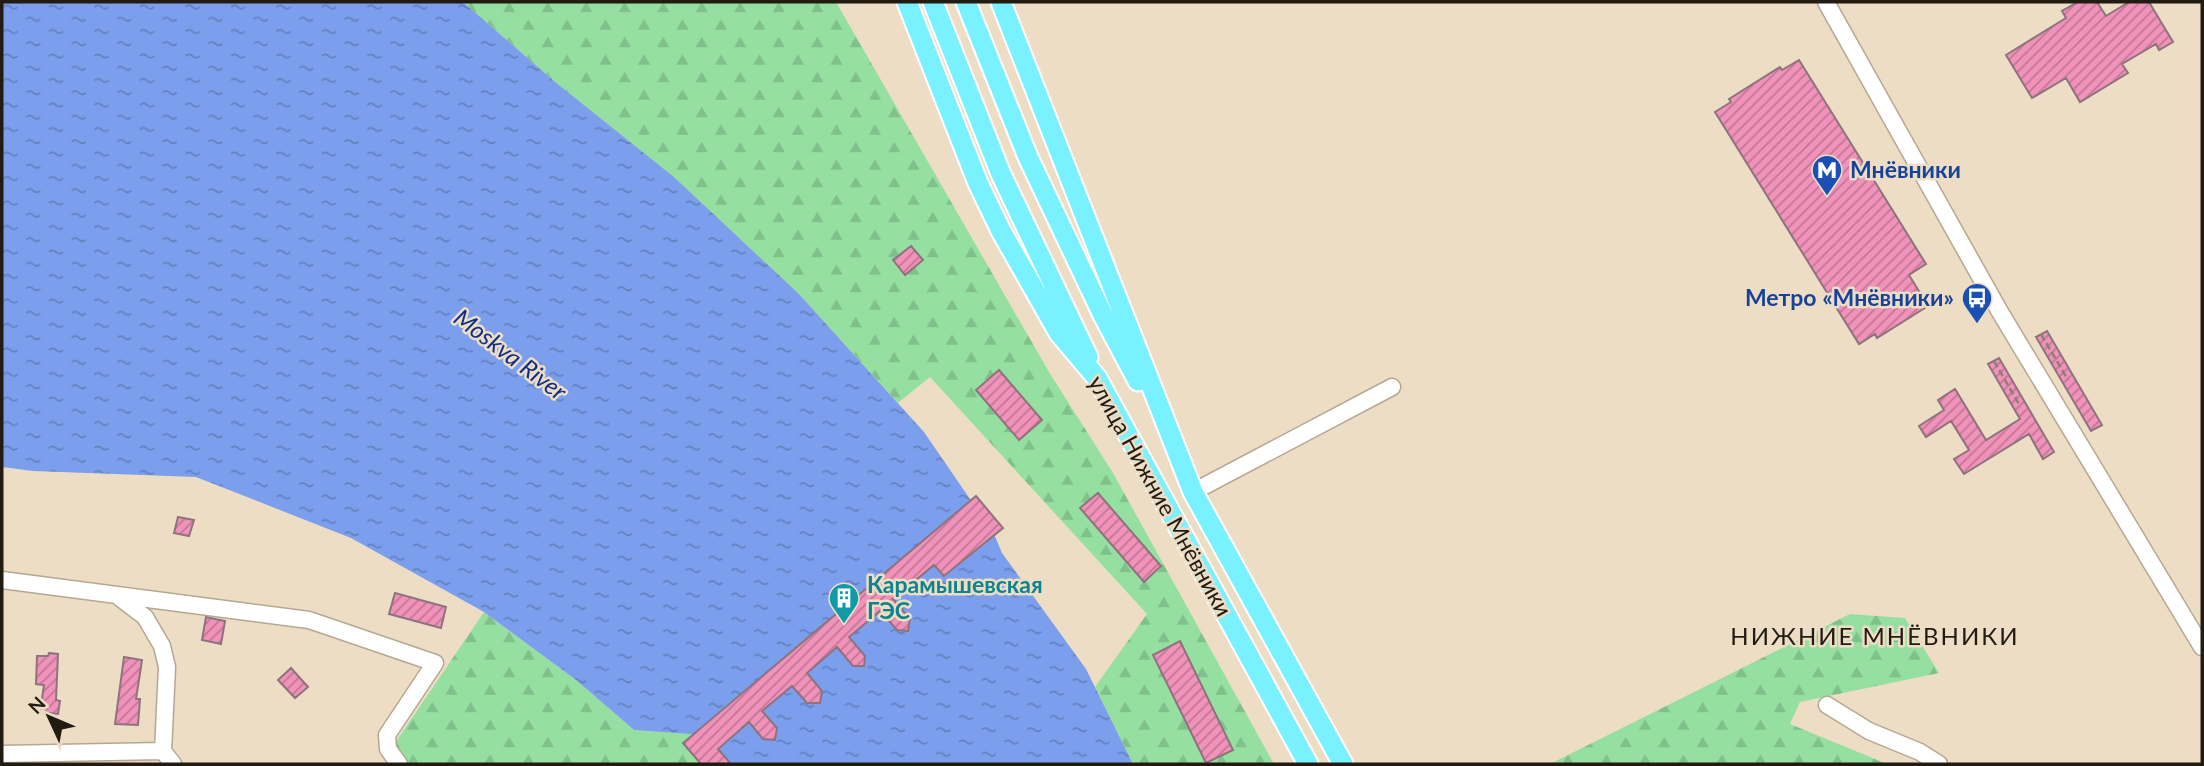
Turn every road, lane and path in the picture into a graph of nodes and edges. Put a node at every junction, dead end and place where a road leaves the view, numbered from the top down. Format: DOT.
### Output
graph roads {
  1 [pos="907,2"];
  2 [pos="933,2"];
  3 [pos="967,2"];
  4 [pos="1001,2"];
  5 [pos="1826,2"];
  6 [pos="2041,334"];
  7 [pos="1994,361"];
  8 [pos="1097,378"];
  9 [pos="2068,380"];
  10 [pos="1392,387"];
  11 [pos="2020,406"];
  12 [pos="1179,459"];
  13 [pos="1193,492"];
  14 [pos="2,580"];
  15 [pos="112,594"];
  16 [pos="2202,647"];
  17 [pos="1826,705"];
  18 [pos="2,754"];
  19 [pos="168,757"];
  20 [pos="399,764"];
  21 [pos="1308,764"];
  22 [pos="1343,764"];
  23 [pos="1939,764"];
  1 -- 8 [label="main road, улица Нижние Мнёвники"];
  2 -- 8 [label="main road"];
  3 -- 12 [label="main road"];
  4 -- 12 [label="main road, улица Нижние Мнёвники"];
  5 -- 16 [label="street"];
  6 -- 9 [label="path"];
  7 -- 11 [label="path"];
  8 -- 21 [label="main road, улица Нижние Мнёвники"];
  10 -- 13 [label="street"];
  12 -- 13 [label="main road, улица Нижние Мнёвники"];
  13 -- 22 [label="main road, улица Нижние Мнёвники"];
  14 -- 15 [label="street"];
  15 -- 19 [label="street"];
  15 -- 20 [label="street"];
  17 -- 23 [label="street"];
  18 -- 19 [label="street"];
}
